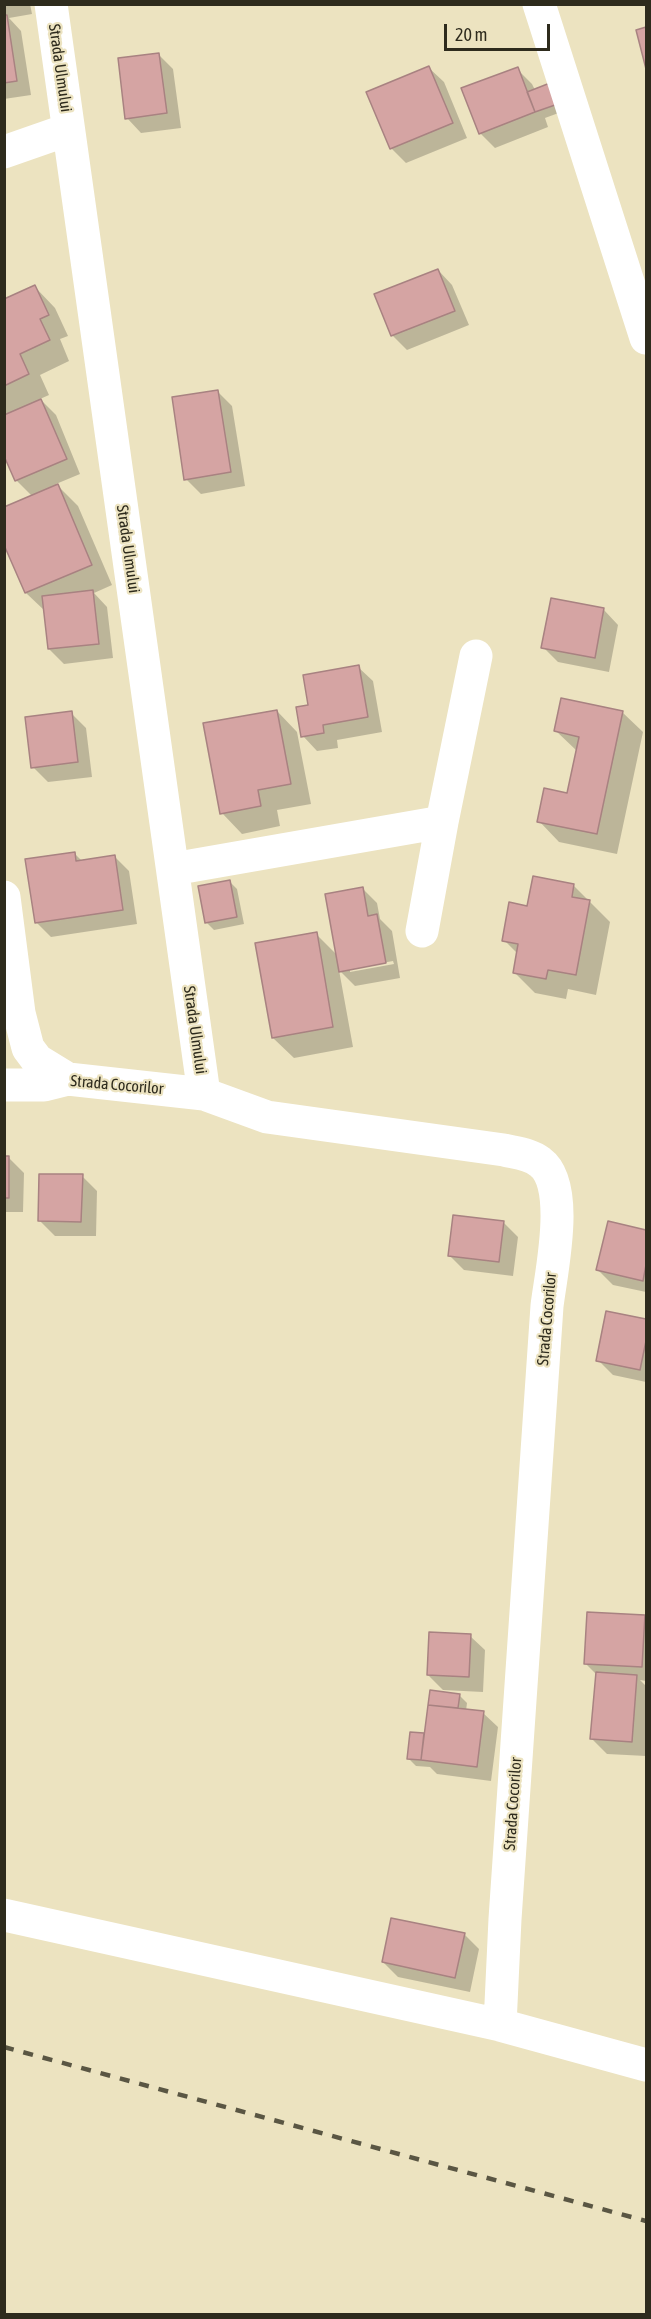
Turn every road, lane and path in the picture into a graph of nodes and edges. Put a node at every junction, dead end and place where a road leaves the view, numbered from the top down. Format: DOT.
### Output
graph roads {
  1 [pos="51,4"];
  2 [pos="538,4"];
  3 [pos="68,130"];
  4 [pos="4,152"];
  5 [pos="646,338"];
  6 [pos="476,656"];
  7 [pos="442,822"];
  8 [pos="173,869"];
  9 [pos="4,897"];
  10 [pos="422,931"];
  11 [pos="68,1079"];
  12 [pos="4,1085"];
  13 [pos="204,1094"];
  14 [pos="4,1915"];
  15 [pos="500,2025"];
  16 [pos="646,2065"];
  1 -- 3 [label="street, Strada Ulmului"];
  2 -- 5 [label="street"];
  3 -- 4 [label="street"];
  3 -- 8 [label="street, Strada Ulmului"];
  6 -- 7 [label="street"];
  7 -- 8 [label="street"];
  7 -- 10 [label="street"];
  8 -- 13 [label="street, Strada Ulmului"];
  9 -- 11 [label="street"];
  11 -- 12 [label="street, Strada Cocorilor"];
  11 -- 13 [label="street, Strada Cocorilor"];
  13 -- 15 [label="street, Strada Cocorilor"];
  14 -- 15 [label="street"];
  15 -- 16 [label="street"];
}
